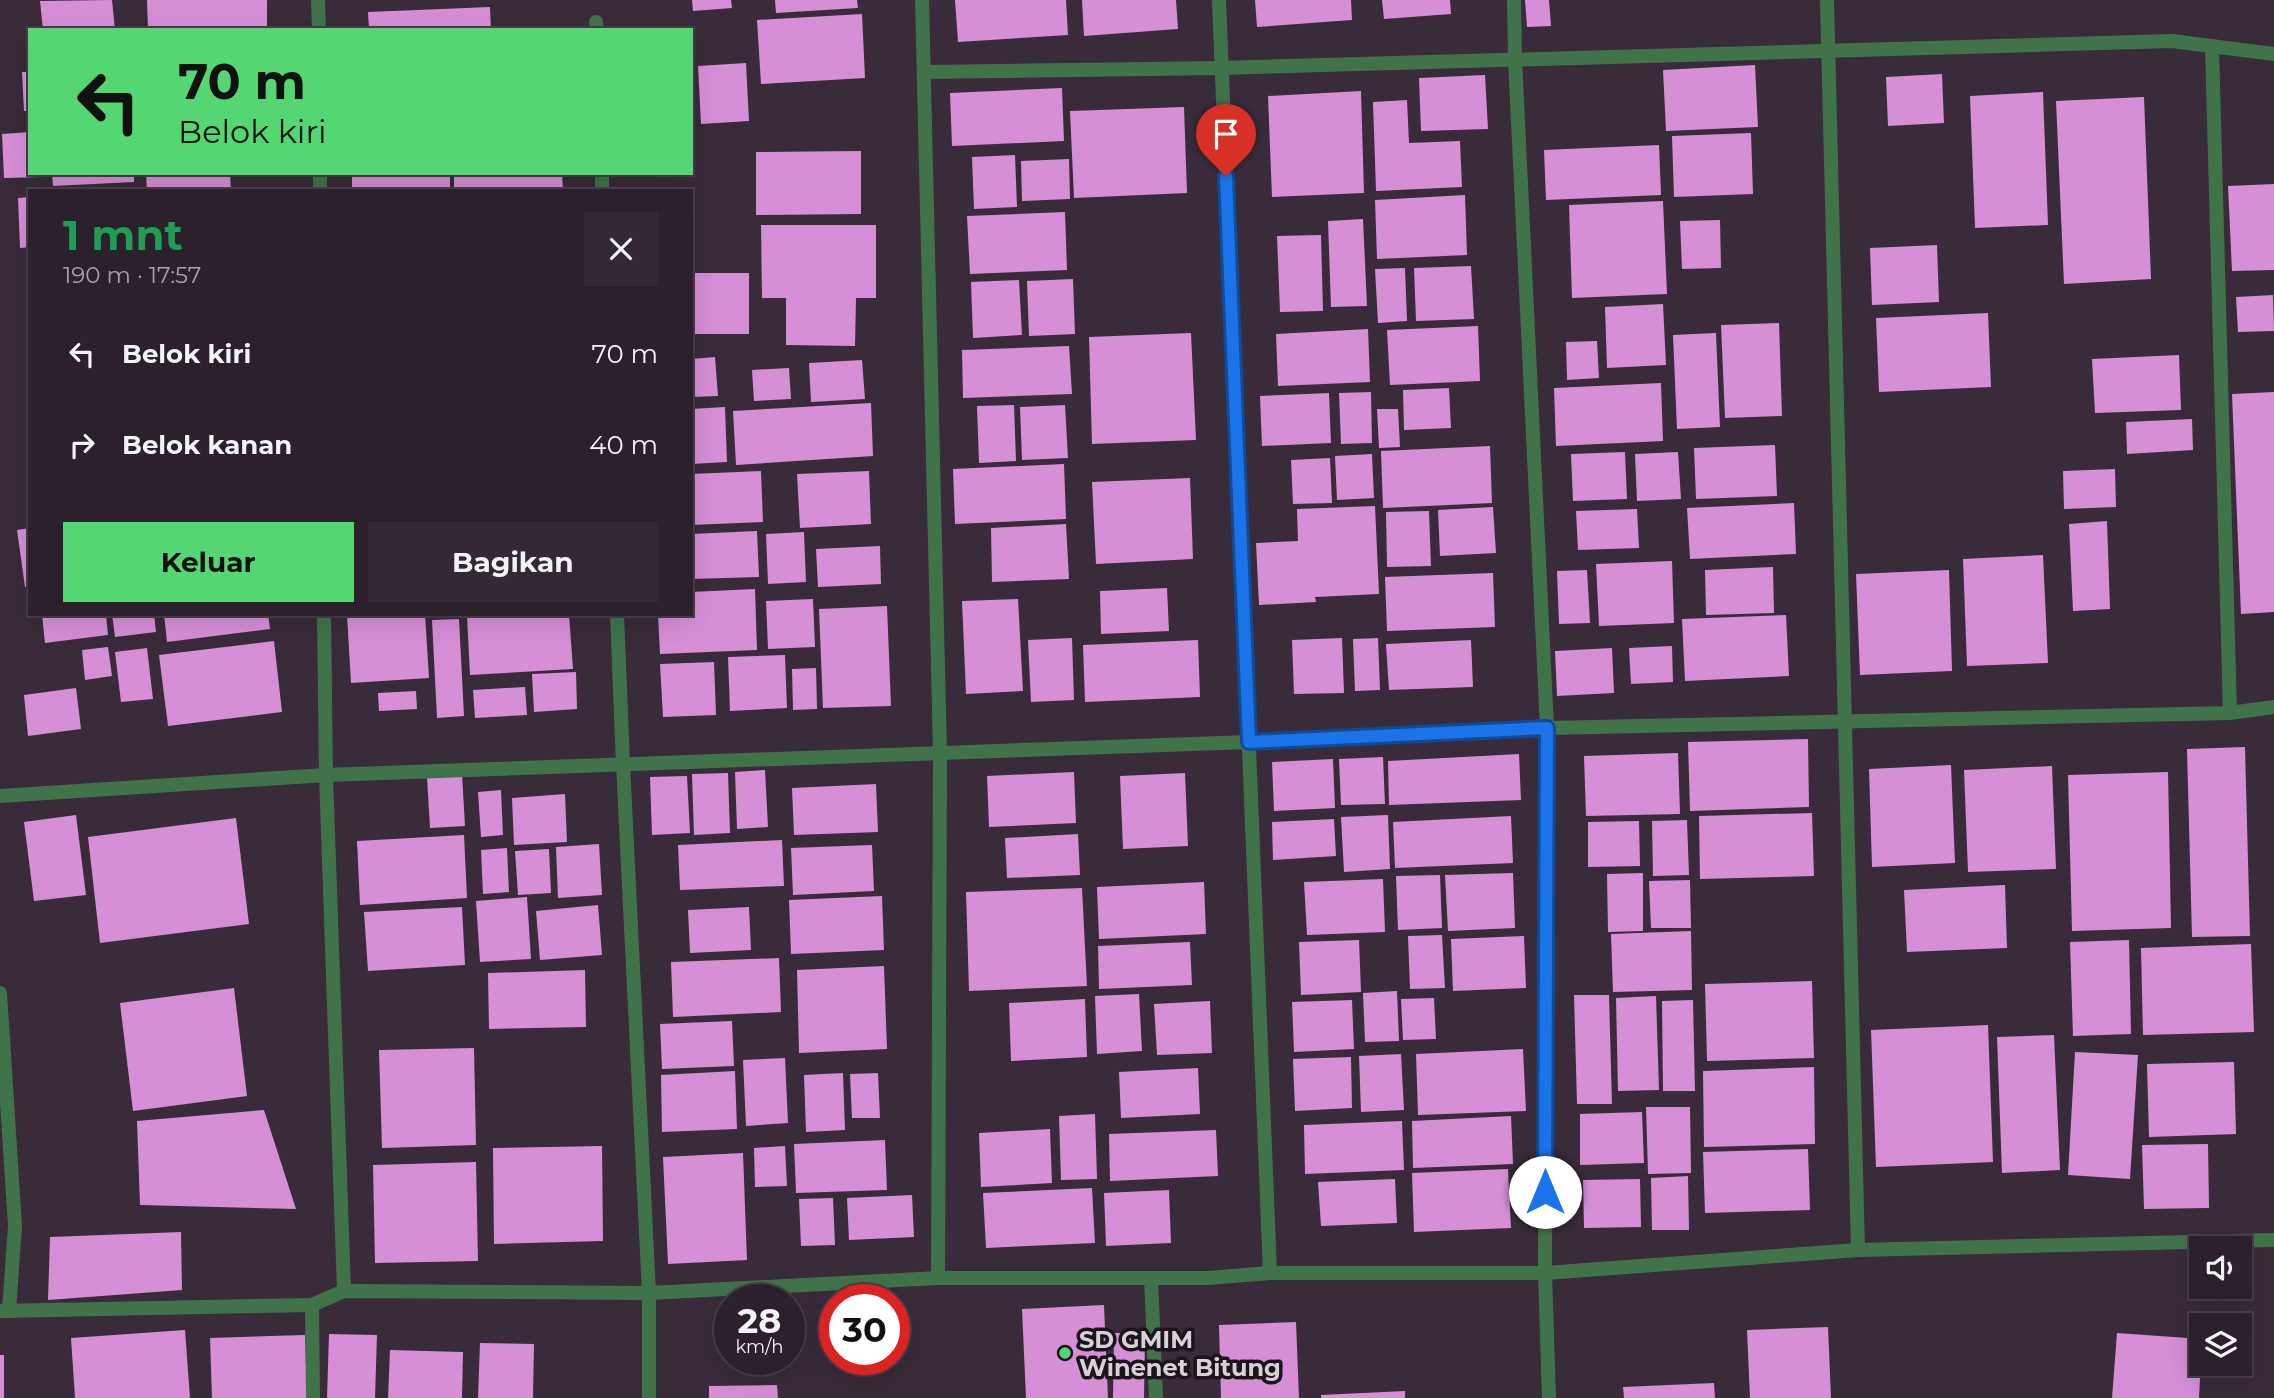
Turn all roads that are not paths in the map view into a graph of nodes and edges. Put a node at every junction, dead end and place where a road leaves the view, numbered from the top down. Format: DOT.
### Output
graph roads {
  1 [pos="318,0"];
  2 [pos="922,0"];
  3 [pos="1219,0"];
  4 [pos="1514,0"];
  5 [pos="1827,0"];
  6 [pos="319,28"];
  7 [pos="2211,46"];
  8 [pos="1828,51"];
  9 [pos="2274,54"];
  10 [pos="1515,60"];
  11 [pos="1221,68"];
  12 [pos="924,72"];
  13 [pos="324,616"];
  14 [pos="617,616"];
  15 [pos="2274,707"];
  16 [pos="2230,713"];
  17 [pos="1844,723"];
  18 [pos="1547,728"];
  19 [pos="1249,742"];
  20 [pos="940,752"];
  21 [pos="622,765"];
  22 [pos="326,775"];
  23 [pos="0,796"];
  24 [pos="0,993"];
  25 [pos="2274,1240"];
  26 [pos="1858,1250"];
  27 [pos="1270,1273"];
  28 [pos="1545,1273"];
  29 [pos="938,1278"];
  30 [pos="1151,1278"];
  31 [pos="344,1291"];
  32 [pos="649,1293"];
  33 [pos="312,1306"];
  34 [pos="4,1311"];
  35 [pos="313,1398"];
  36 [pos="649,1398"];
  37 [pos="1156,1398"];
  38 [pos="1549,1398"];
  1 -- 6 [label="street"];
  2 -- 12 [label="street"];
  3 -- 11 [label="street"];
  4 -- 10 [label="street"];
  5 -- 8 [label="street"];
  7 -- 8 [label="street"];
  7 -- 9 [label="street"];
  7 -- 16 [label="street"];
  8 -- 10 [label="street"];
  8 -- 17 [label="street"];
  10 -- 11 [label="street"];
  10 -- 18 [label="street"];
  11 -- 12 [label="street"];
  11 -- 19 [label="street"];
  12 -- 20 [label="street"];
  13 -- 22 [label="street"];
  14 -- 21 [label="street"];
  15 -- 16 [label="street"];
  16 -- 17 [label="street"];
  17 -- 18 [label="street"];
  17 -- 26 [label="street"];
  18 -- 19 [label="street"];
  18 -- 28 [label="street"];
  19 -- 20 [label="street"];
  19 -- 27 [label="street"];
  20 -- 21 [label="street"];
  20 -- 29 [label="street"];
  21 -- 22 [label="street"];
  21 -- 32 [label="street"];
  22 -- 23 [label="street"];
  22 -- 31 [label="street"];
  24 -- 34 [label="street"];
  25 -- 26 [label="street"];
  26 -- 28 [label="street"];
  27 -- 28 [label="street"];
  27 -- 30 [label="street"];
  28 -- 38 [label="street"];
  29 -- 30 [label="street"];
  29 -- 32 [label="street"];
  30 -- 37 [label="street"];
  31 -- 32 [label="street"];
  31 -- 33 [label="street"];
  32 -- 36 [label="street"];
  33 -- 34 [label="street"];
  33 -- 35 [label="street"];
}
